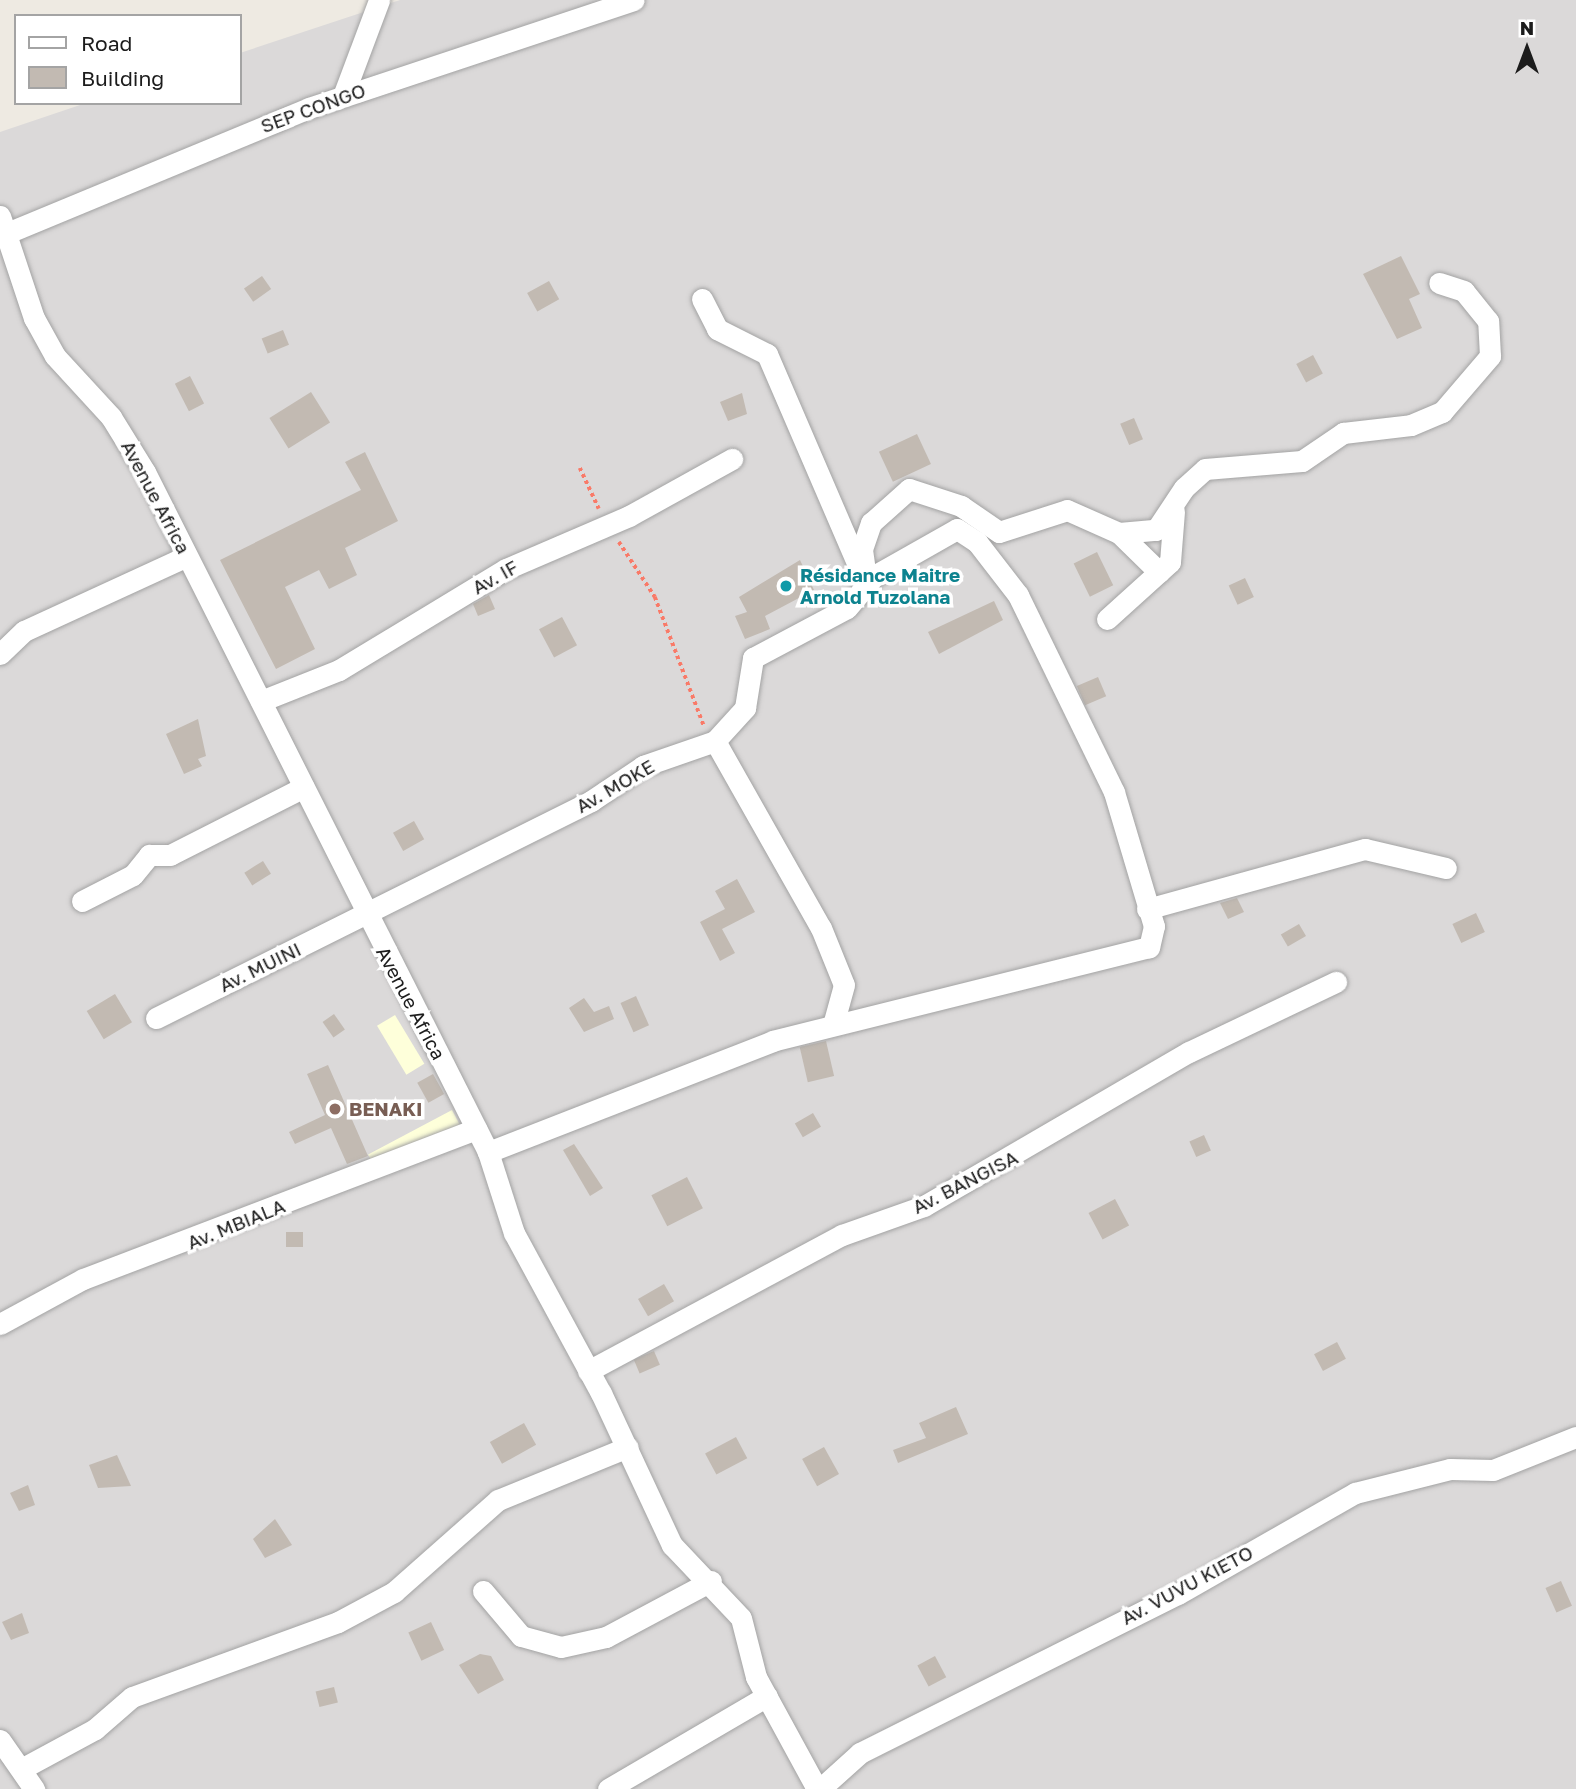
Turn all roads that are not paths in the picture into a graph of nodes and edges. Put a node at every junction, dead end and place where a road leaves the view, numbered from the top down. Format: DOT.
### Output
graph roads {
  1 [pos="379,0"];
  2 [pos="634,0"];
  3 [pos="342,96"];
  4 [pos="2,228"];
  5 [pos="1439,283"];
  6 [pos="702,299"];
  7 [pos="732,458"];
  8 [pos="1174,511"];
  9 [pos="1119,533"];
  10 [pos="187,555"];
  11 [pos="1159,572"];
  12 [pos="867,585"];
  13 [pos="1107,619"];
  14 [pos="0,654"];
  15 [pos="261,701"];
  16 [pos="712,740"];
  17 [pos="304,787"];
  18 [pos="1446,868"];
  19 [pos="82,901"];
  20 [pos="1147,909"];
  21 [pos="365,915"];
  22 [pos="1336,982"];
  23 [pos="156,1018"];
  24 [pos="833,1026"];
  25 [pos="476,1129"];
  26 [pos="488,1152"];
  27 [pos="0,1324"];
  28 [pos="588,1371"];
  29 [pos="1576,1437"];
  30 [pos="628,1447"];
  31 [pos="711,1581"];
  32 [pos="483,1591"];
  33 [pos="767,1696"];
  34 [pos="0,1740"];
  35 [pos="23,1768"];
  36 [pos="34,1789"];
  37 [pos="608,1789"];
  38 [pos="818,1789"];
  1 -- 3 [label="street"];
  2 -- 3 [label="street, SEP CONGO"];
  3 -- 4 [label="street, SEP CONGO"];
  4 -- 10 [label="street, Avenue Africa"];
  5 -- 8 [label="street"];
  6 -- 12 [label="street"];
  7 -- 15 [label="street, Av. IF"];
  8 -- 9 [label="street"];
  8 -- 11 [label="street"];
  9 -- 11 [label="street"];
  9 -- 12 [label="street"];
  10 -- 14 [label="street"];
  10 -- 15 [label="street, Avenue Africa"];
  11 -- 13 [label="street"];
  12 -- 16 [label="street, Av. MOKE"];
  12 -- 20 [label="street, Av. MOKE"];
  15 -- 17 [label="street, Avenue Africa"];
  16 -- 21 [label="street, Av. MOKE"];
  16 -- 24 [label="street"];
  17 -- 19 [label="street"];
  17 -- 21 [label="street, Avenue Africa"];
  18 -- 20 [label="street"];
  20 -- 24 [label="street"];
  21 -- 23 [label="street, Av. MUINI"];
  21 -- 25 [label="street, Avenue Africa"];
  22 -- 28 [label="street, Av. BANGISA"];
  24 -- 26 [label="street"];
  25 -- 26 [label="street, Avenue Africa"];
  25 -- 27 [label="street, Av. MBIALA"];
  26 -- 28 [label="street, Avenue Africa"];
  28 -- 30 [label="street, Avenue Africa"];
  29 -- 38 [label="street, Av. VUVU KIETO"];
  30 -- 31 [label="street, Avenue Africa"];
  30 -- 35 [label="street"];
  31 -- 32 [label="street"];
  31 -- 33 [label="street, Avenue Africa"];
  33 -- 37 [label="street"];
  33 -- 38 [label="street, Avenue Africa"];
  34 -- 35 [label="street"];
  35 -- 36 [label="street"];
}
